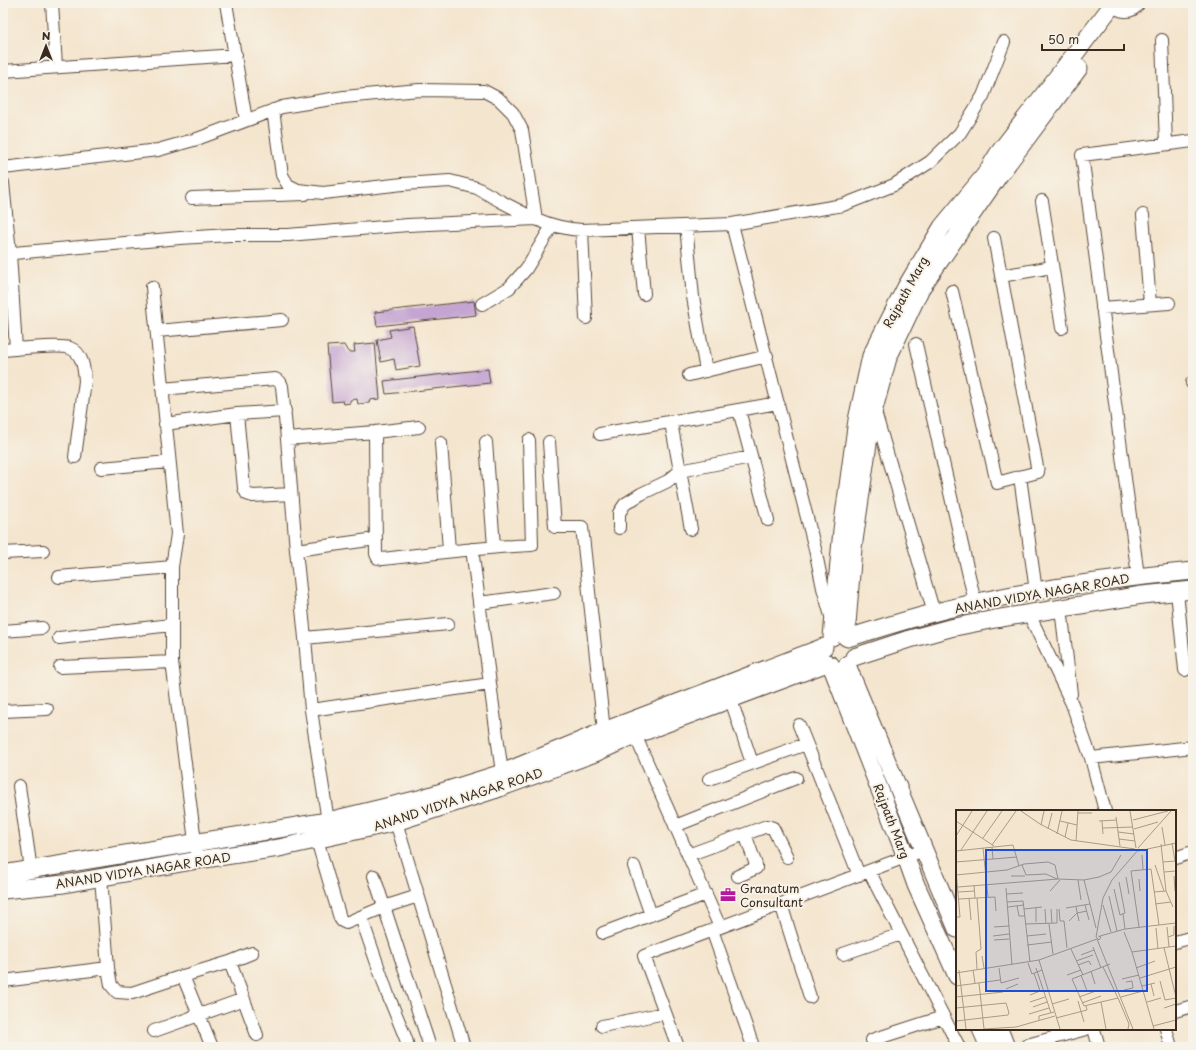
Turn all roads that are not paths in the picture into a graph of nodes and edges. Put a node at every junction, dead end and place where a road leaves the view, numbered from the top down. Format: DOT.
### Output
graph roads {
  1 [pos="52,3"];
  2 [pos="226,3"];
  3 [pos="1122,5"];
  4 [pos="1162,40"];
  5 [pos="1004,42"];
  6 [pos="236,55"];
  7 [pos="56,66"];
  8 [pos="3,71"];
  9 [pos="273,110"];
  10 [pos="246,120"];
  11 [pos="1193,141"];
  12 [pos="1166,144"];
  13 [pos="3,168"];
  14 [pos="3,183"];
  15 [pos="323,193"];
  16 [pos="192,198"];
  17 [pos="1042,201"];
  18 [pos="1143,215"];
  19 [pos="536,219"];
  20 [pos="732,224"];
  21 [pos="552,226"];
  22 [pos="686,226"];
  23 [pos="638,228"];
  24 [pos="582,230"];
  25 [pos="994,238"];
  26 [pos="6,253"];
  27 [pos="1052,267"];
  28 [pos="1001,276"];
  29 [pos="152,287"];
  30 [pos="952,291"];
  31 [pos="644,294"];
  32 [pos="1169,302"];
  33 [pos="482,304"];
  34 [pos="1150,304"];
  35 [pos="1102,308"];
  36 [pos="586,318"];
  37 [pos="282,320"];
  38 [pos="1062,328"];
  39 [pos="157,331"];
  40 [pos="916,344"];
  41 [pos="16,349"];
  42 [pos="3,350"];
  43 [pos="767,356"];
  44 [pos="706,371"];
  45 [pos="689,375"];
  46 [pos="162,389"];
  47 [pos="778,403"];
  48 [pos="874,409"];
  49 [pos="739,410"];
  50 [pos="285,411"];
  51 [pos="237,414"];
  52 [pos="671,423"];
  53 [pos="165,424"];
  54 [pos="419,427"];
  55 [pos="375,432"];
  56 [pos="600,434"];
  57 [pos="287,439"];
  58 [pos="529,440"];
  59 [pos="486,442"];
  60 [pos="549,442"];
  61 [pos="441,443"];
  62 [pos="75,457"];
  63 [pos="751,457"];
  64 [pos="169,462"];
  65 [pos="101,468"];
  66 [pos="680,471"];
  67 [pos="1020,477"];
  68 [pos="291,494"];
  69 [pos="768,520"];
  70 [pos="619,528"];
  71 [pos="691,529"];
  72 [pos="376,539"];
  73 [pos="494,546"];
  74 [pos="472,549"];
  75 [pos="296,550"];
  76 [pos="449,550"];
  77 [pos="43,551"];
  78 [pos="3,553"];
  79 [pos="172,567"];
  80 [pos="1193,571"];
  81 [pos="1138,576"];
  82 [pos="59,577"];
  83 [pos="1036,591"];
  84 [pos="1185,591"];
  85 [pos="554,593"];
  86 [pos="975,602"];
  87 [pos="479,603"];
  88 [pos="1061,608"];
  89 [pos="934,612"];
  90 [pos="1029,614"];
  91 [pos="448,624"];
  92 [pos="171,625"];
  93 [pos="42,628"];
  94 [pos="3,631"];
  95 [pos="59,638"];
  96 [pos="305,638"];
  97 [pos="838,648"];
  98 [pos="172,662"];
  99 [pos="60,667"];
  100 [pos="1186,670"];
  101 [pos="490,684"];
  102 [pos="731,700"];
  103 [pos="1072,704"];
  104 [pos="47,709"];
  105 [pos="311,710"];
  106 [pos="3,711"];
  107 [pos="799,725"];
  108 [pos="604,731"];
  109 [pos="635,735"];
  110 [pos="806,744"];
  111 [pos="1193,747"];
  112 [pos="1091,758"];
  113 [pos="752,763"];
  114 [pos="502,773"];
  115 [pos="796,778"];
  116 [pos="709,779"];
  117 [pos="19,786"];
  118 [pos="1105,810"];
  119 [pos="396,822"];
  120 [pos="675,826"];
  121 [pos="325,833"];
  122 [pos="745,834"];
  123 [pos="195,842"];
  124 [pos="924,850"];
  125 [pos="1193,852"];
  126 [pos="1176,854"];
  127 [pos="688,855"];
  128 [pos="787,857"];
  129 [pos="906,857"];
  130 [pos="198,860"];
  131 [pos="634,866"];
  132 [pos="31,870"];
  133 [pos="864,873"];
  134 [pos="3,874"];
  135 [pos="374,876"];
  136 [pos="738,876"];
  137 [pos="101,877"];
  138 [pos="3,890"];
  139 [pos="706,894"];
  140 [pos="418,896"];
  141 [pos="781,904"];
  142 [pos="384,907"];
  143 [pos="651,915"];
  144 [pos="361,917"];
  145 [pos="956,927"];
  146 [pos="716,928"];
  147 [pos="603,933"];
  148 [pos="901,934"];
  149 [pos="1193,937"];
  150 [pos="1176,942"];
  151 [pos="252,953"];
  152 [pos="843,954"];
  153 [pos="230,962"];
  154 [pos="108,968"];
  155 [pos="956,974"];
  156 [pos="183,976"];
  157 [pos="3,981"];
  158 [pos="810,997"];
  159 [pos="244,1000"];
  160 [pos="1193,1006"];
  161 [pos="1176,1012"];
  162 [pos="665,1013"];
  163 [pos="199,1015"];
  164 [pos="943,1017"];
  165 [pos="602,1026"];
  166 [pos="981,1030"];
  167 [pos="999,1030"];
  168 [pos="1082,1030"];
  169 [pos="1094,1030"];
  170 [pos="1166,1030"];
  171 [pos="154,1031"];
  172 [pos="257,1035"];
  173 [pos="872,1040"];
  174 [pos="1027,1045"];
  175 [pos="753,1046"];
  176 [pos="212,1047"];
  177 [pos="408,1047"];
  178 [pos="430,1047"];
  179 [pos="464,1047"];
  180 [pos="678,1047"];
  181 [pos="959,1047"];
  182 [pos="989,1047"];
  183 [pos="1006,1047"];
  184 [pos="1099,1047"];
  185 [pos="1171,1047"];
  1 -- 7 [label="street"];
  2 -- 6 [label="street"];
  3 -- 48 [label="main road, Rajpath Marg"];
  3 -- 97 [label="main road, Rajpath Marg"];
  4 -- 12 [label="street"];
  5 -- 20 [label="street"];
  6 -- 7 [label="street"];
  6 -- 10 [label="street"];
  7 -- 8 [label="street"];
  9 -- 10 [label="street"];
  9 -- 15 [label="street"];
  9 -- 19 [label="street"];
  10 -- 13 [label="street"];
  11 -- 12 [label="street"];
  12 -- 35 [label="street"];
  14 -- 26 [label="street"];
  15 -- 16 [label="street"];
  15 -- 19 [label="street"];
  17 -- 27 [label="street"];
  18 -- 34 [label="street"];
  19 -- 21 [label="street"];
  19 -- 26 [label="street"];
  20 -- 22 [label="street"];
  20 -- 43 [label="street"];
  21 -- 24 [label="street"];
  21 -- 33 [label="street"];
  22 -- 23 [label="street"];
  22 -- 44 [label="street"];
  23 -- 24 [label="street"];
  23 -- 31 [label="street"];
  24 -- 36 [label="street"];
  25 -- 28 [label="street"];
  26 -- 41 [label="street"];
  27 -- 28 [label="street"];
  27 -- 38 [label="street"];
  28 -- 67 [label="street"];
  29 -- 39 [label="street"];
  30 -- 67 [label="street"];
  32 -- 34 [label="street"];
  34 -- 35 [label="street"];
  35 -- 81 [label="street"];
  37 -- 39 [label="street"];
  39 -- 46 [label="street"];
  40 -- 86 [label="street"];
  41 -- 42 [label="street"];
  41 -- 62 [label="street"];
  43 -- 44 [label="street"];
  43 -- 47 [label="street"];
  44 -- 45 [label="street"];
  46 -- 50 [label="street"];
  46 -- 53 [label="street"];
  47 -- 49 [label="street"];
  47 -- 97 [label="street"];
  48 -- 89 [label="street"];
  48 -- 97 [label="main road, Rajpath Marg"];
  49 -- 52 [label="street"];
  49 -- 63 [label="street"];
  50 -- 51 [label="street"];
  50 -- 57 [label="street"];
  51 -- 53 [label="street"];
  51 -- 68 [label="street"];
  52 -- 56 [label="street"];
  52 -- 66 [label="street"];
  53 -- 64 [label="street"];
  54 -- 55 [label="street"];
  55 -- 57 [label="street"];
  55 -- 72 [label="street"];
  57 -- 68 [label="street"];
  58 -- 73 [label="street"];
  59 -- 73 [label="street"];
  60 -- 108 [label="street"];
  61 -- 76 [label="street"];
  63 -- 66 [label="street"];
  63 -- 69 [label="street"];
  64 -- 65 [label="street"];
  64 -- 79 [label="street"];
  66 -- 70 [label="street"];
  66 -- 71 [label="street"];
  67 -- 83 [label="street"];
  68 -- 75 [label="street"];
  72 -- 75 [label="street"];
  72 -- 76 [label="street"];
  73 -- 74 [label="street"];
  74 -- 76 [label="street"];
  74 -- 87 [label="street"];
  75 -- 96 [label="street"];
  77 -- 78 [label="street"];
  79 -- 82 [label="street"];
  79 -- 92 [label="street"];
  80 -- 81 [label="main road, ANAND VIDYA NAGAR ROAD"];
  81 -- 83 [label="main road, ANAND VIDYA NAGAR ROAD"];
  83 -- 86 [label="main road, ANAND VIDYA NAGAR ROAD"];
  84 -- 88 [label="main road, ANAND VIDYA NAGAR ROAD"];
  84 -- 100 [label="street"];
  85 -- 87 [label="street"];
  86 -- 89 [label="main road, ANAND VIDYA NAGAR ROAD"];
  87 -- 101 [label="street"];
  88 -- 90 [label="main road, ANAND VIDYA NAGAR ROAD"];
  88 -- 103 [label="street"];
  89 -- 97 [label="main road, ANAND VIDYA NAGAR ROAD"];
  90 -- 97 [label="main road, ANAND VIDYA NAGAR ROAD"];
  90 -- 103 [label="street"];
  91 -- 96 [label="street"];
  92 -- 95 [label="street"];
  92 -- 98 [label="street"];
  93 -- 94 [label="street"];
  96 -- 105 [label="street"];
  97 -- 102 [label="main road, ANAND VIDYA NAGAR ROAD"];
  97 -- 108 [label="main road, ANAND VIDYA NAGAR ROAD"];
  97 -- 124 [label="main road, Rajpath Marg"];
  97 -- 129 [label="main road, Rajpath Marg"];
  98 -- 99 [label="street"];
  98 -- 123 [label="street"];
  101 -- 105 [label="street"];
  101 -- 114 [label="street"];
  102 -- 109 [label="main road, ANAND VIDYA NAGAR ROAD"];
  102 -- 113 [label="street"];
  103 -- 112 [label="street"];
  104 -- 106 [label="street"];
  105 -- 121 [label="street"];
  107 -- 110 [label="street"];
  108 -- 114 [label="main road, ANAND VIDYA NAGAR ROAD"];
  109 -- 119 [label="main road, ANAND VIDYA NAGAR ROAD"];
  109 -- 120 [label="street"];
  110 -- 113 [label="street"];
  110 -- 133 [label="street"];
  111 -- 112 [label="street"];
  112 -- 118 [label="street"];
  113 -- 116 [label="street"];
  114 -- 121 [label="main road, ANAND VIDYA NAGAR ROAD"];
  115 -- 120 [label="street"];
  117 -- 132 [label="street"];
  119 -- 121 [label="main road, ANAND VIDYA NAGAR ROAD"];
  119 -- 140 [label="street"];
  120 -- 127 [label="street"];
  121 -- 123 [label="main road, ANAND VIDYA NAGAR ROAD"];
  121 -- 130 [label="main road, ANAND VIDYA NAGAR ROAD"];
  121 -- 144 [label="street"];
  122 -- 127 [label="street"];
  122 -- 128 [label="street"];
  122 -- 136 [label="street"];
  123 -- 130 [label="street"];
  123 -- 132 [label="main road, ANAND VIDYA NAGAR ROAD"];
  124 -- 129 [label="street"];
  124 -- 145 [label="main road, Rajpath Marg"];
  125 -- 126 [label="street"];
  127 -- 139 [label="street"];
  129 -- 133 [label="street"];
  129 -- 155 [label="main road, Rajpath Marg"];
  130 -- 137 [label="main road, ANAND VIDYA NAGAR ROAD"];
  131 -- 143 [label="street"];
  132 -- 134 [label="main road, ANAND VIDYA NAGAR ROAD"];
  133 -- 141 [label="street"];
  133 -- 148 [label="street"];
  135 -- 142 [label="street"];
  137 -- 138 [label="main road, ANAND VIDYA NAGAR ROAD"];
  137 -- 154 [label="street"];
  139 -- 143 [label="street"];
  139 -- 146 [label="street"];
  140 -- 142 [label="street"];
  140 -- 179 [label="street"];
  141 -- 146 [label="street"];
  141 -- 158 [label="street"];
  142 -- 144 [label="street"];
  142 -- 178 [label="street"];
  143 -- 147 [label="street"];
  144 -- 177 [label="street"];
  146 -- 162 [label="street"];
  146 -- 175 [label="street"];
  148 -- 152 [label="street"];
  148 -- 164 [label="street"];
  149 -- 150 [label="street"];
  151 -- 153 [label="street"];
  153 -- 156 [label="street"];
  153 -- 159 [label="street"];
  154 -- 156 [label="street"];
  154 -- 157 [label="street"];
  156 -- 163 [label="street"];
  159 -- 163 [label="street"];
  159 -- 172 [label="street"];
  160 -- 161 [label="street"];
  162 -- 165 [label="street"];
  162 -- 180 [label="street"];
  163 -- 171 [label="street"];
  163 -- 176 [label="street"];
  164 -- 173 [label="street"];
  164 -- 181 [label="street"];
  166 -- 182 [label="main road"];
  167 -- 183 [label="main road"];
  168 -- 174 [label="street"];
  169 -- 184 [label="street"];
  170 -- 185 [label="street"];
}
